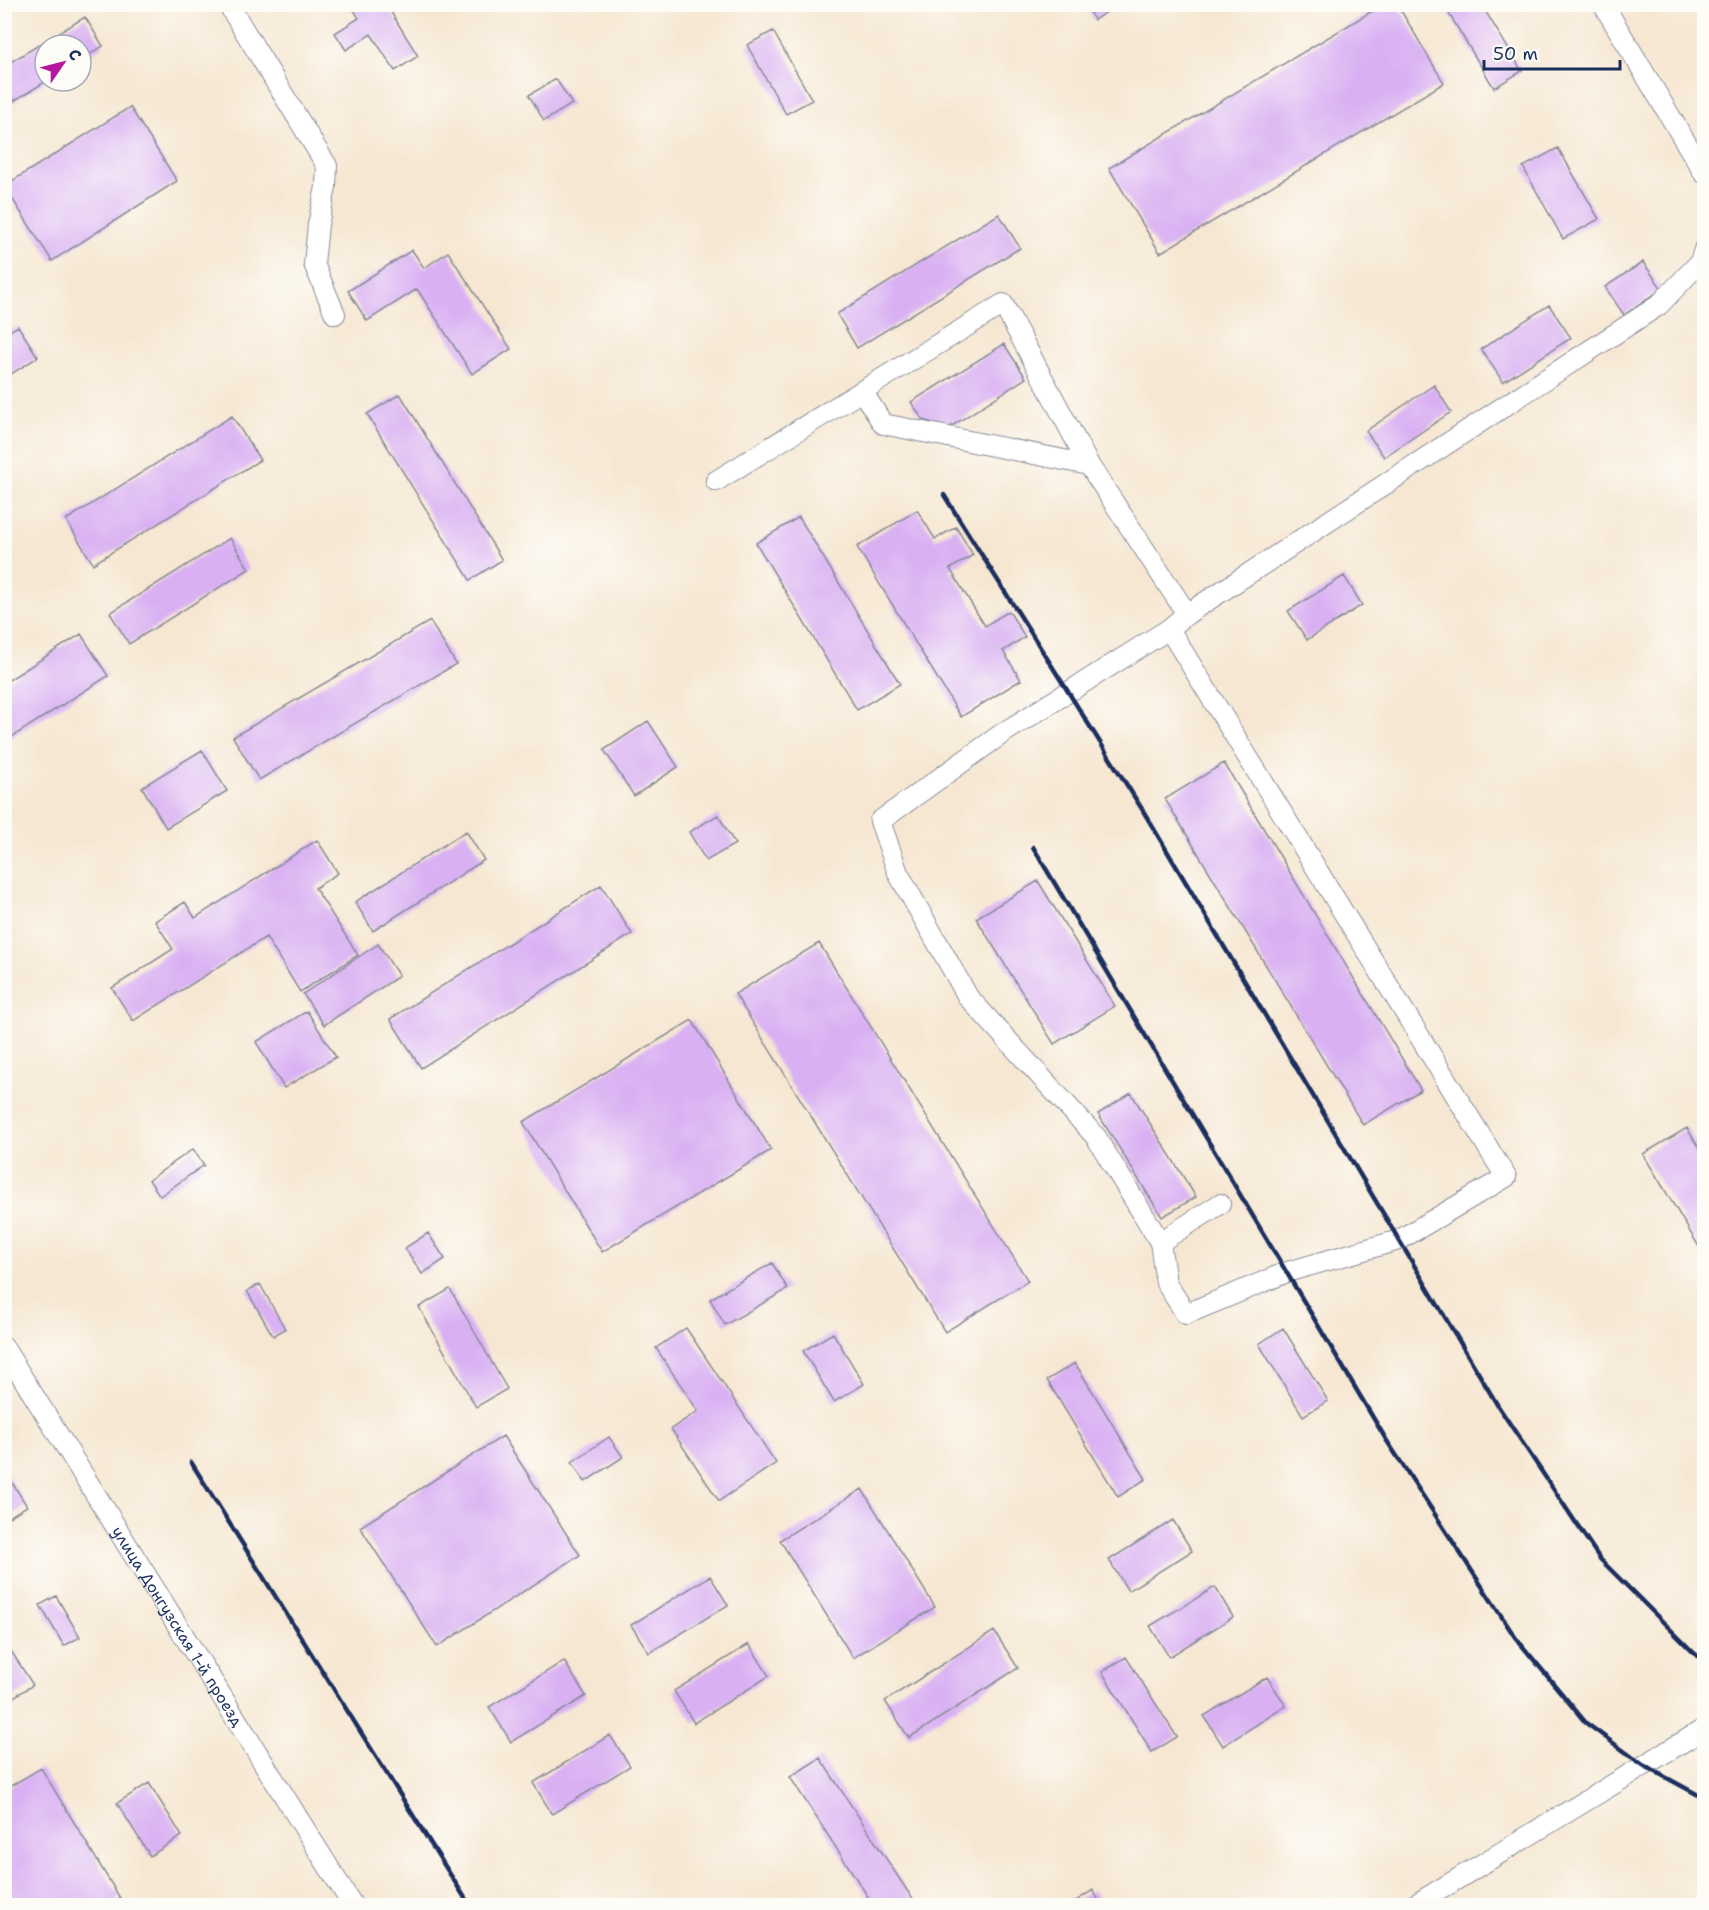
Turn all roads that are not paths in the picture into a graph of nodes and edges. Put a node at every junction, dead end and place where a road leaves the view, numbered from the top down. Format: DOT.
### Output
graph roads {
  1 [pos="228,4"];
  2 [pos="1603,4"];
  3 [pos="1704,173"];
  4 [pos="1704,250"];
  5 [pos="335,314"];
  6 [pos="862,391"];
  7 [pos="1089,465"];
  8 [pos="716,481"];
  9 [pos="1187,614"];
  10 [pos="1169,629"];
  11 [pos="1221,1204"];
  12 [pos="1160,1242"];
  13 [pos="4,1347"];
  14 [pos="1704,1729"];
  15 [pos="353,1905"];
  16 [pos="1413,1905"];
  1 -- 5 [label="street"];
  2 -- 3 [label="street"];
  4 -- 9 [label="street"];
  6 -- 7 [label="street"];
  6 -- 7 [label="street"];
  6 -- 8 [label="street"];
  7 -- 9 [label="street"];
  9 -- 10 [label="street"];
  10 -- 12 [label="street"];
  10 -- 12 [label="street"];
  11 -- 12 [label="street"];
  13 -- 15 [label="street, улица Донгузская 1-й проезд"];
  14 -- 16 [label="street"];
}
